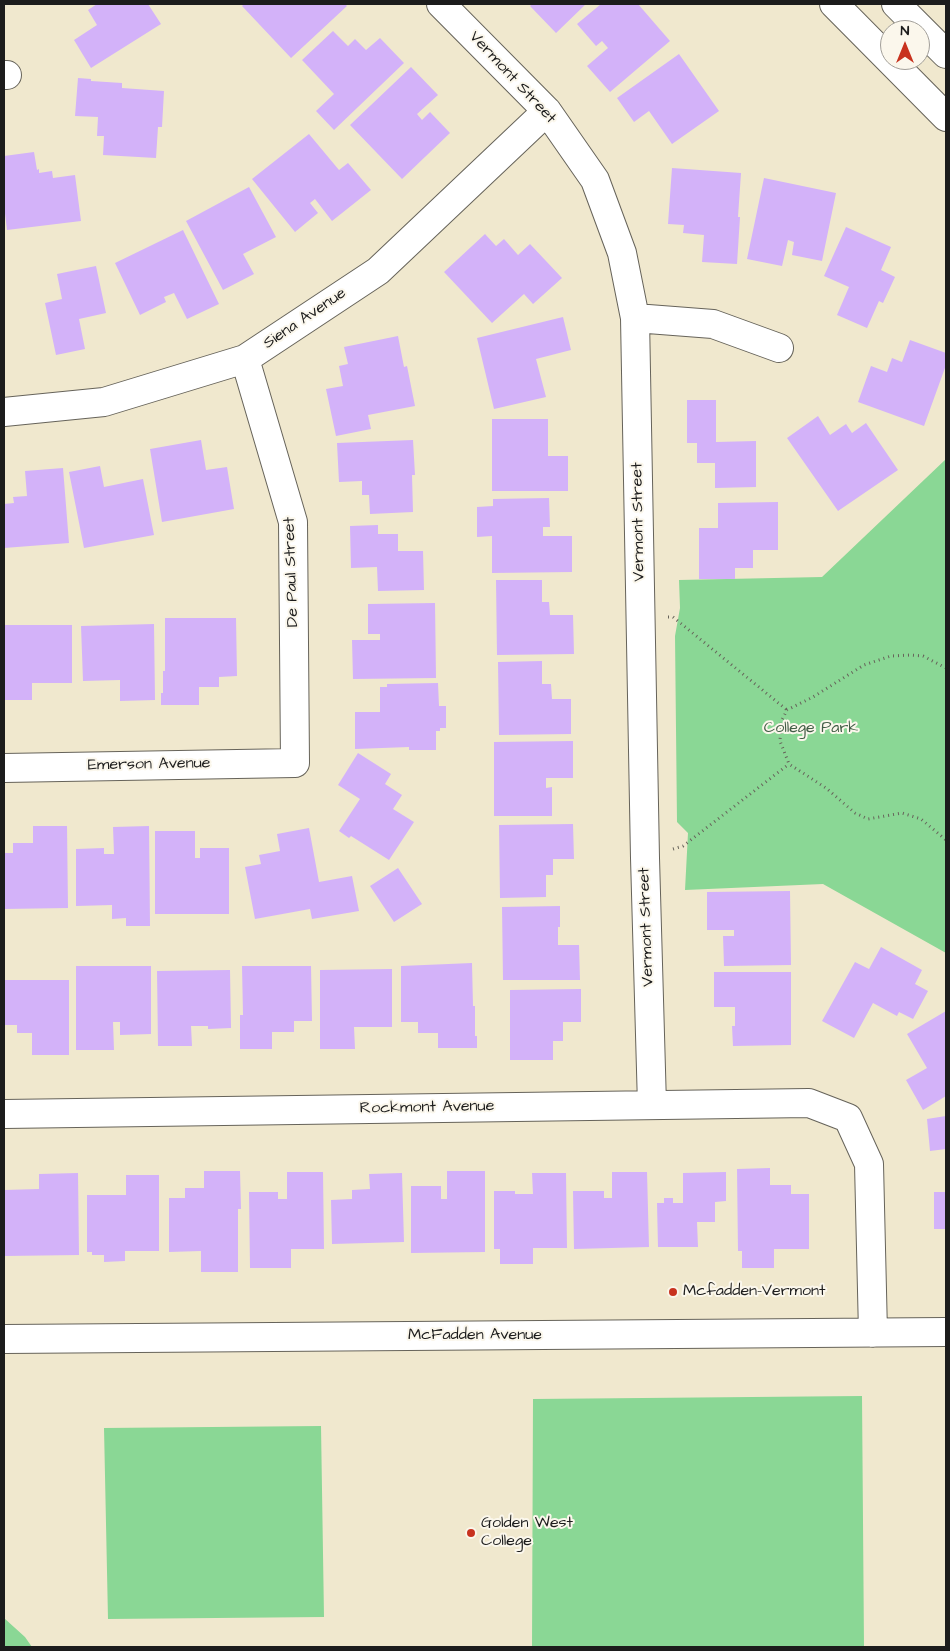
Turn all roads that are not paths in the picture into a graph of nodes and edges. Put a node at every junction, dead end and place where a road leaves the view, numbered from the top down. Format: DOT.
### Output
graph roads {
  1 [pos="441,4"];
  2 [pos="834,4"];
  3 [pos="896,4"];
  4 [pos="946,54"];
  5 [pos="547,111"];
  6 [pos="946,117"];
  7 [pos="635,318"];
  8 [pos="779,348"];
  9 [pos="245,359"];
  10 [pos="4,412"];
  11 [pos="295,762"];
  12 [pos="4,768"];
  13 [pos="652,1105"];
  14 [pos="4,1114"];
  15 [pos="946,1332"];
  16 [pos="873,1333"];
  17 [pos="4,1339"];
  1 -- 5 [label="main road, Vermont Street"];
  2 -- 6 [label="main road"];
  3 -- 4 [label="main road"];
  5 -- 7 [label="main road, Vermont Street"];
  5 -- 9 [label="main road, Siena Avenue"];
  7 -- 8 [label="main road"];
  7 -- 13 [label="main road, Vermont Street"];
  9 -- 10 [label="main road, Siena Avenue"];
  9 -- 11 [label="main road, De Paul Street"];
  11 -- 12 [label="main road, Emerson Avenue"];
  13 -- 14 [label="main road, Rockmont Avenue"];
  13 -- 16 [label="main road, Rockmont Avenue"];
  15 -- 16 [label="main road, McFadden Avenue"];
  16 -- 17 [label="main road, McFadden Avenue"];
}
